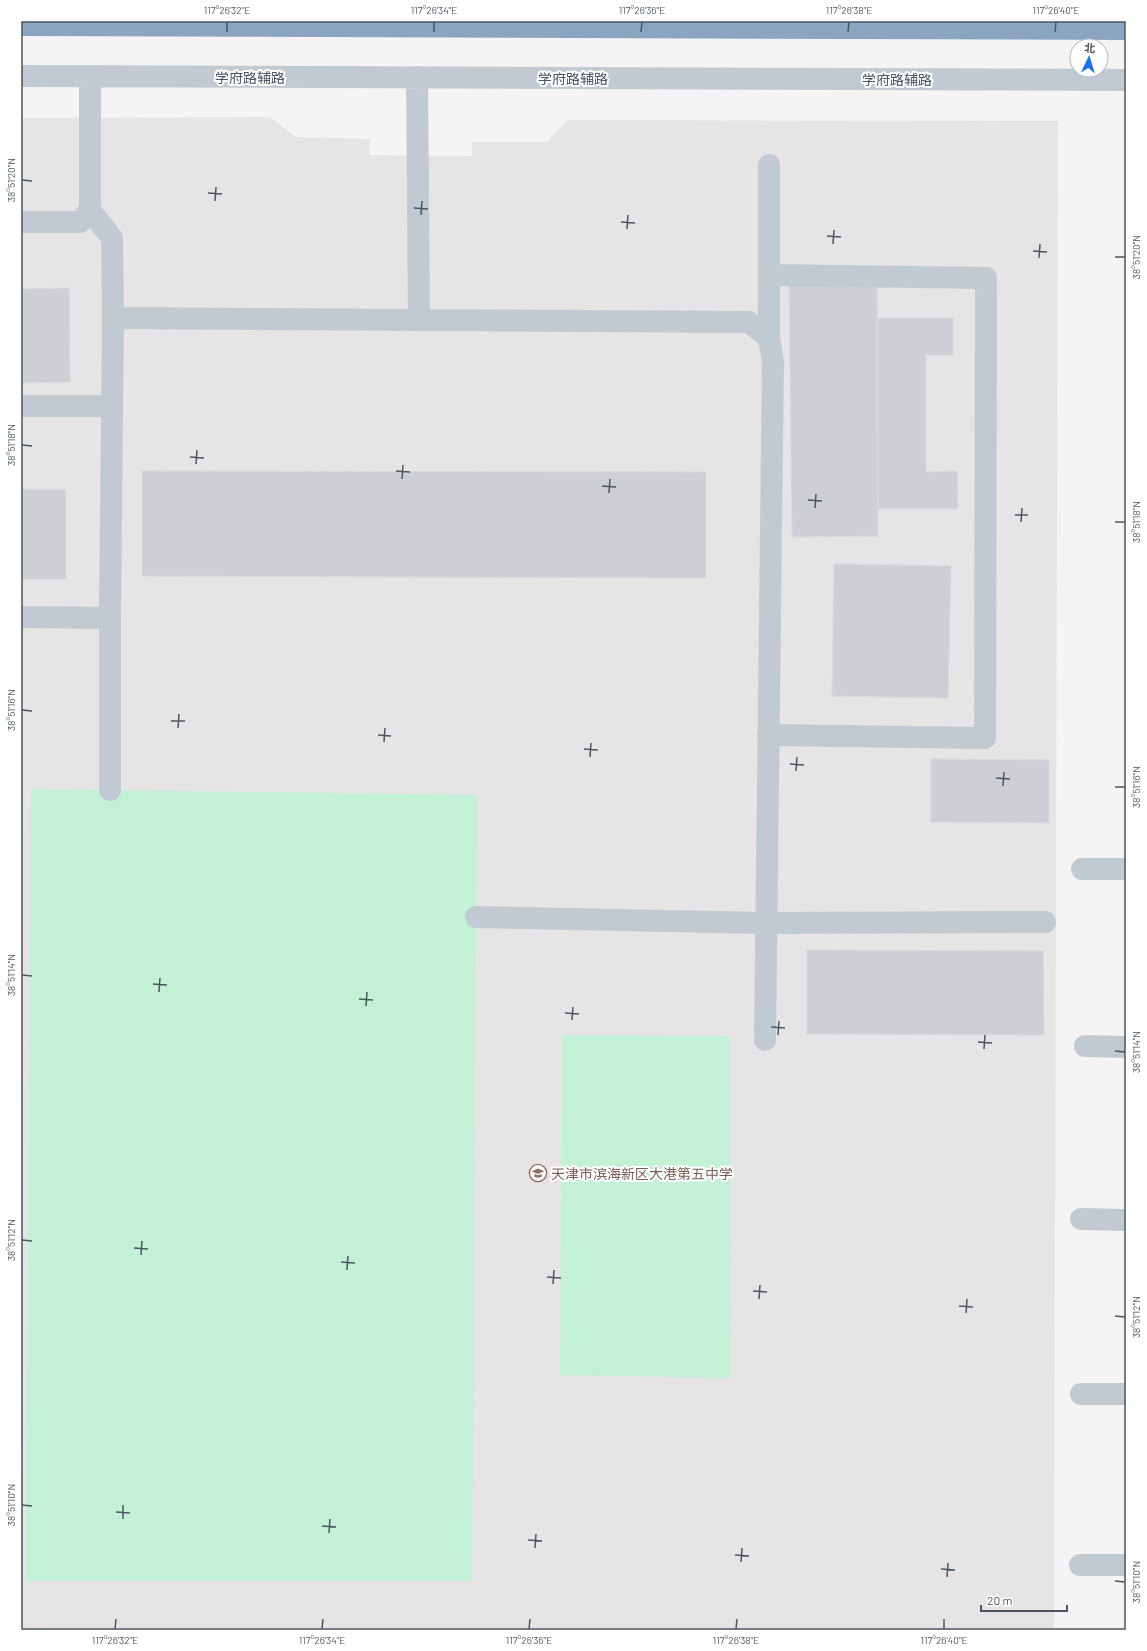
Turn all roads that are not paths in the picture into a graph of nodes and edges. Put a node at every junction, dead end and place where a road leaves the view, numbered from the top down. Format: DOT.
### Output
graph roads {
  1 [pos="21,25"];
  2 [pos="1126,29"];
  3 [pos="21,76"];
  4 [pos="90,76"];
  5 [pos="417,77"];
  6 [pos="1126,80"];
  7 [pos="769,165"];
  8 [pos="90,210"];
  9 [pos="21,222"];
  10 [pos="769,275"];
  11 [pos="113,318"];
  12 [pos="419,320"];
  13 [pos="769,338"];
  14 [pos="21,406"];
  15 [pos="112,406"];
  16 [pos="21,617"];
  17 [pos="110,618"];
  18 [pos="768,735"];
  19 [pos="110,790"];
  20 [pos="1082,869"];
  21 [pos="1126,869"];
  22 [pos="476,917"];
  23 [pos="1045,922"];
  24 [pos="766,923"];
  25 [pos="765,1040"];
  26 [pos="1085,1046"];
  27 [pos="1126,1047"];
  28 [pos="1081,1219"];
  29 [pos="1126,1220"];
  30 [pos="1081,1394"];
  31 [pos="1126,1394"];
  32 [pos="1080,1565"];
  33 [pos="1126,1565"];
  1 -- 2 [label="highway"];
  3 -- 4 [label="street, 学府路辅路"];
  4 -- 5 [label="street, 学府路辅路"];
  4 -- 8 [label="street"];
  5 -- 6 [label="street, 学府路辅路"];
  5 -- 12 [label="street"];
  7 -- 10 [label="street"];
  8 -- 9 [label="street"];
  8 -- 11 [label="street"];
  10 -- 13 [label="street"];
  10 -- 18 [label="street"];
  11 -- 12 [label="street"];
  11 -- 15 [label="street"];
  12 -- 13 [label="street"];
  13 -- 18 [label="street"];
  14 -- 15 [label="street"];
  15 -- 17 [label="street"];
  16 -- 17 [label="street"];
  17 -- 19 [label="street"];
  18 -- 24 [label="street"];
  20 -- 21 [label="street"];
  22 -- 24 [label="street"];
  23 -- 24 [label="street"];
  24 -- 25 [label="street"];
  26 -- 27 [label="street"];
  28 -- 29 [label="street"];
  30 -- 31 [label="street"];
  32 -- 33 [label="street"];
}
